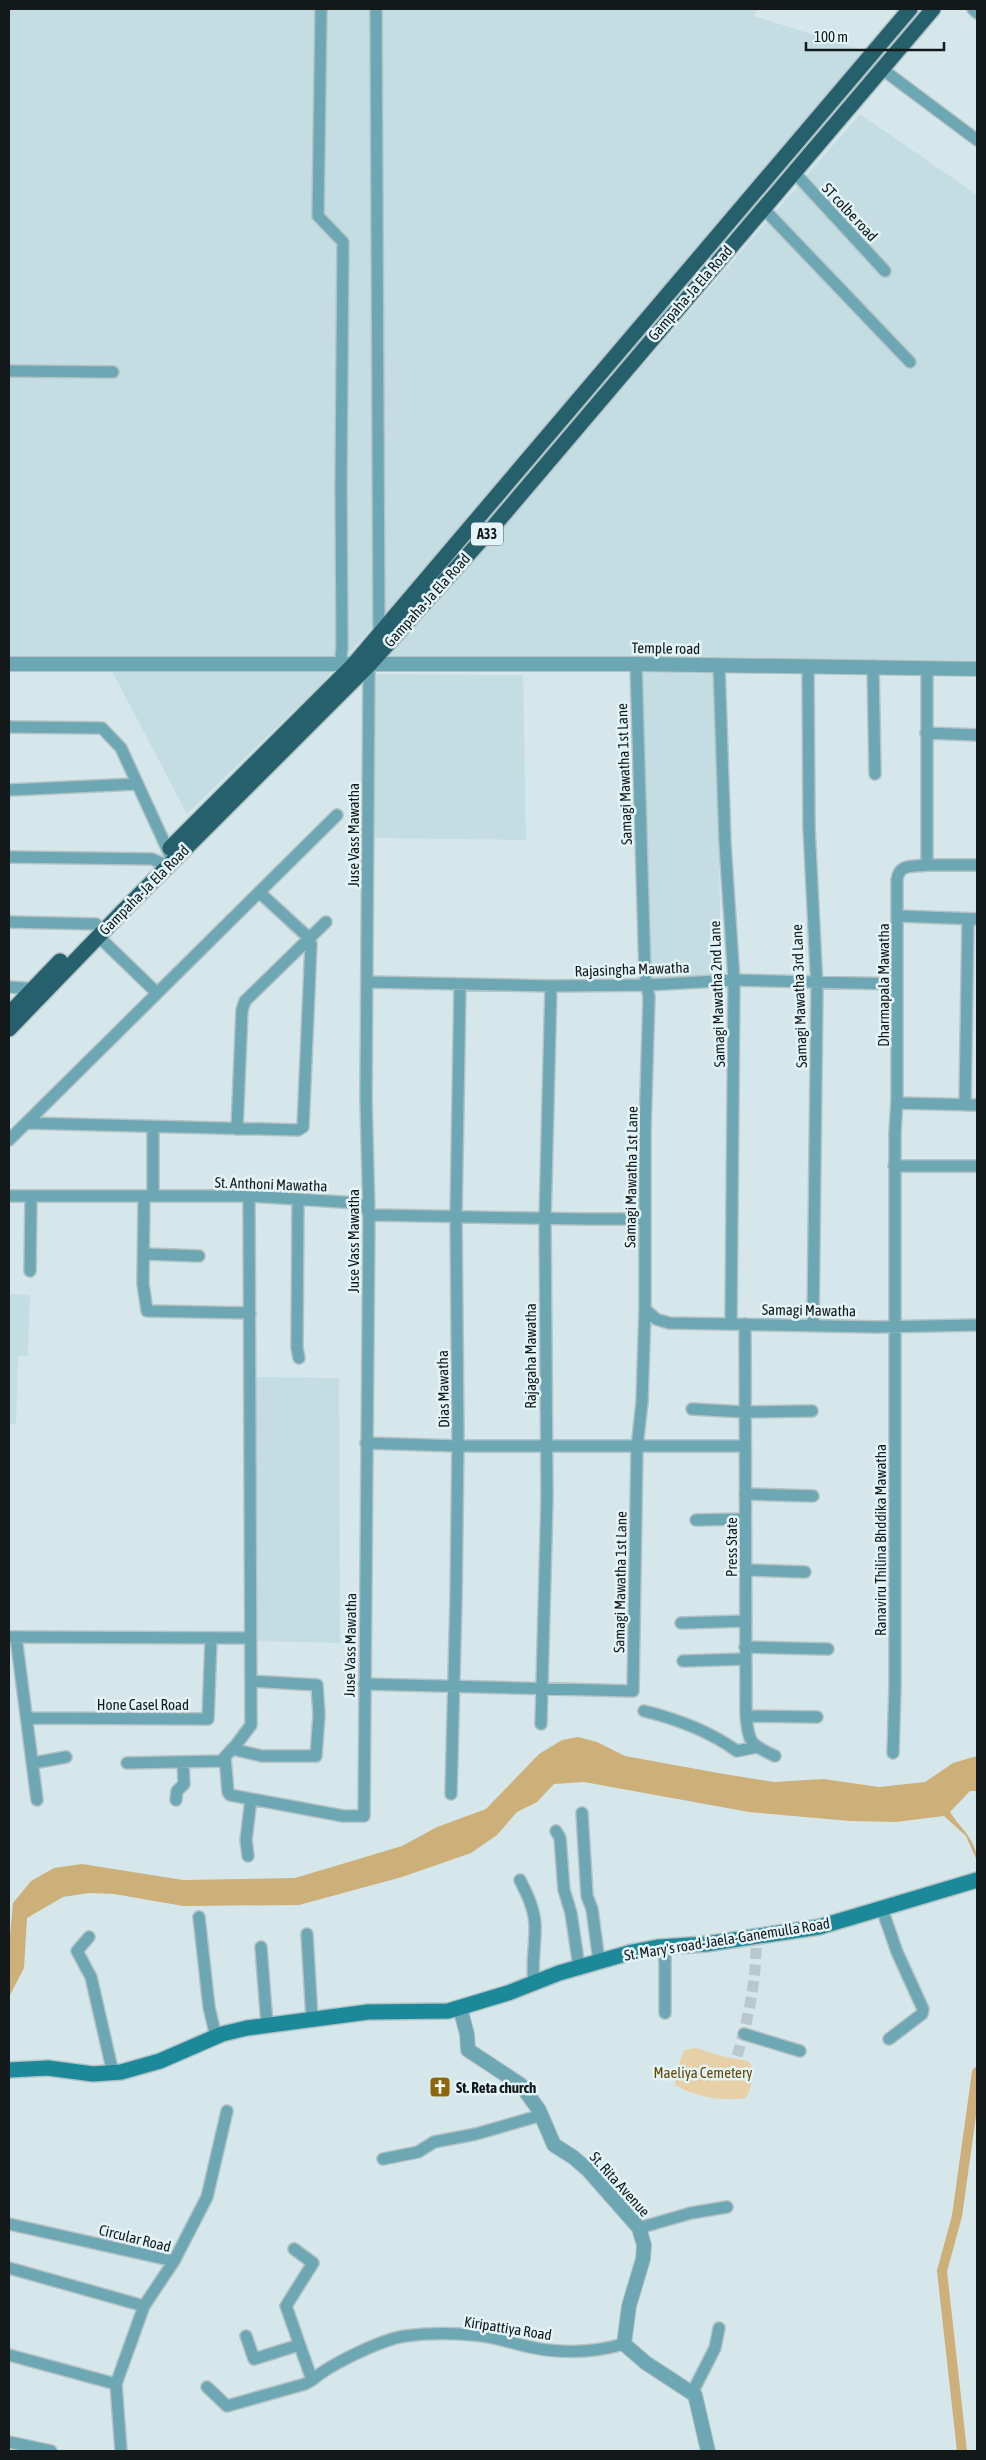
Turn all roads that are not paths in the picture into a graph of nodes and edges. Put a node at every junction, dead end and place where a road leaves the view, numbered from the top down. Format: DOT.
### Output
graph roads {
  1 [pos="321,9"];
  2 [pos="376,9"];
  3 [pos="910,9"];
  4 [pos="933,9"];
  5 [pos="973,9"];
  6 [pos="977,14"];
  7 [pos="882,68"];
  8 [pos="977,140"];
  9 [pos="794,172"];
  10 [pos="763,208"];
  11 [pos="884,271"];
  12 [pos="910,362"];
  13 [pos="9,371"];
  14 [pos="114,372"];
  15 [pos="379,635"];
  16 [pos="9,664"];
  17 [pos="636,664"];
  18 [pos="347,665"];
  19 [pos="369,665"];
  20 [pos="720,665"];
  21 [pos="808,666"];
  22 [pos="874,666"];
  23 [pos="928,668"];
  24 [pos="977,669"];
  25 [pos="9,727"];
  26 [pos="926,732"];
  27 [pos="977,735"];
  28 [pos="875,774"];
  29 [pos="136,784"];
  30 [pos="9,790"];
  31 [pos="337,815"];
  32 [pos="9,857"];
  33 [pos="167,860"];
  34 [pos="927,865"];
  35 [pos="977,865"];
  36 [pos="259,892"];
  37 [pos="898,916"];
  38 [pos="973,919"];
  39 [pos="9,922"];
  40 [pos="326,922"];
  41 [pos="97,930"];
  42 [pos="308,938"];
  43 [pos="734,980"];
  44 [pos="817,980"];
  45 [pos="366,982"];
  46 [pos="460,984"];
  47 [pos="898,984"];
  48 [pos="648,985"];
  49 [pos="551,986"];
  50 [pos="9,987"];
  51 [pos="40,989"];
  52 [pos="157,993"];
  53 [pos="9,1014"];
  54 [pos="9,1029"];
  55 [pos="897,1103"];
  56 [pos="965,1105"];
  57 [pos="977,1105"];
  58 [pos="26,1123"];
  59 [pos="153,1127"];
  60 [pos="237,1129"];
  61 [pos="9,1140"];
  62 [pos="894,1166"];
  63 [pos="977,1166"];
  64 [pos="9,1196"];
  65 [pos="31,1196"];
  66 [pos="148,1196"];
  67 [pos="249,1196"];
  68 [pos="298,1199"];
  69 [pos="369,1215"];
  70 [pos="456,1216"];
  71 [pos="645,1219"];
  72 [pos="545,1220"];
  73 [pos="144,1254"];
  74 [pos="199,1256"];
  75 [pos="30,1271"];
  76 [pos="645,1309"];
  77 [pos="250,1313"];
  78 [pos="731,1323"];
  79 [pos="745,1324"];
  80 [pos="813,1325"];
  81 [pos="977,1325"];
  82 [pos="896,1326"];
  83 [pos="299,1358"];
  84 [pos="692,1409"];
  85 [pos="812,1411"];
  86 [pos="744,1412"];
  87 [pos="366,1443"];
  88 [pos="546,1445"];
  89 [pos="457,1446"];
  90 [pos="745,1446"];
  91 [pos="638,1447"];
  92 [pos="746,1494"];
  93 [pos="814,1496"];
  94 [pos="746,1519"];
  95 [pos="696,1520"];
  96 [pos="746,1570"];
  97 [pos="805,1572"];
  98 [pos="746,1621"];
  99 [pos="681,1623"];
  100 [pos="12,1637"];
  101 [pos="250,1638"];
  102 [pos="211,1639"];
  103 [pos="746,1647"];
  104 [pos="828,1649"];
  105 [pos="746,1659"];
  106 [pos="683,1661"];
  107 [pos="251,1681"];
  108 [pos="364,1684"];
  109 [pos="455,1686"];
  110 [pos="542,1688"];
  111 [pos="644,1711"];
  112 [pos="746,1716"];
  113 [pos="28,1718"];
  114 [pos="817,1718"];
  115 [pos="542,1724"];
  116 [pos="757,1748"];
  117 [pos="228,1753"];
  118 [pos="893,1753"];
  119 [pos="775,1756"];
  120 [pos="66,1757"];
  121 [pos="183,1762"];
  122 [pos="127,1763"];
  123 [pos="33,1764"];
  124 [pos="451,1794"];
  125 [pos="251,1799"];
  126 [pos="37,1800"];
  127 [pos="176,1800"];
  128 [pos="582,1813"];
  129 [pos="556,1831"];
  130 [pos="248,1856"];
  131 [pos="520,1880"];
  132 [pos="977,1880"];
  133 [pos="882,1909"];
  134 [pos="199,1917"];
  135 [pos="307,1934"];
  136 [pos="90,1937"];
  137 [pos="665,1946"];
  138 [pos="261,1947"];
  139 [pos="599,1961"];
  140 [pos="579,1967"];
  141 [pos="534,1982"];
  142 [pos="460,2008"];
  143 [pos="664,2013"];
  144 [pos="312,2019"];
  145 [pos="267,2025"];
  146 [pos="744,2034"];
  147 [pos="216,2036"];
  148 [pos="889,2039"];
  149 [pos="800,2051"];
  150 [pos="9,2070"];
  151 [pos="113,2073"];
  152 [pos="227,2111"];
  153 [pos="542,2115"];
  154 [pos="383,2159"];
  155 [pos="727,2207"];
  156 [pos="9,2224"];
  157 [pos="639,2228"];
  158 [pos="294,2249"];
  159 [pos="174,2261"];
  160 [pos="9,2268"];
  161 [pos="144,2306"];
  162 [pos="719,2328"];
  163 [pos="246,2336"];
  164 [pos="624,2344"];
  165 [pos="299,2345"];
  166 [pos="9,2355"];
  167 [pos="312,2380"];
  168 [pos="116,2384"];
  169 [pos="207,2387"];
  170 [pos="692,2393"];
  171 [pos="9,2442"];
  172 [pos="51,2451"];
  173 [pos="120,2451"];
  174 [pos="708,2451"];
  1 -- 18 [label="street"];
  2 -- 15 [label="street"];
  3 -- 15 [label="highway, Gampaha-Ja Ela Road / A33"];
  4 -- 7 [label="highway, Gampaha-Ja Ela Road / A33"];
  5 -- 6 [label="street"];
  7 -- 8 [label="street"];
  7 -- 9 [label="highway, Gampaha-Ja Ela Road / A33"];
  9 -- 10 [label="highway, Gampaha-Ja Ela Road / A33"];
  9 -- 11 [label="street, ST colbe road"];
  10 -- 12 [label="street"];
  10 -- 19 [label="highway, Gampaha-Ja Ela Road / A33"];
  13 -- 14 [label="street"];
  15 -- 18 [label="highway, Gampaha-Ja Ela Road / A33"];
  16 -- 18 [label="street, Temple road"];
  17 -- 19 [label="street, Temple road"];
  17 -- 20 [label="street, Temple road"];
  17 -- 48 [label="street, Samagi Mawatha 1st Lane"];
  18 -- 19 [label="street, Temple road"];
  18 -- 33 [label="highway, Gampaha-Ja Ela Road / A33"];
  19 -- 33 [label="highway, Gampaha-Ja Ela Road / A33"];
  19 -- 45 [label="street, Juse Vass Mawatha"];
  20 -- 21 [label="street, Temple road"];
  20 -- 43 [label="street, Samagi Mawatha 2nd Lane"];
  21 -- 22 [label="street, Temple road"];
  21 -- 44 [label="street, Samagi Mawatha 3rd Lane"];
  22 -- 23 [label="street, Temple road"];
  22 -- 28 [label="street"];
  23 -- 24 [label="street, Temple road"];
  23 -- 26 [label="street"];
  25 -- 29 [label="street"];
  26 -- 27 [label="street"];
  26 -- 34 [label="street"];
  29 -- 30 [label="street"];
  29 -- 33 [label="street"];
  31 -- 36 [label="street"];
  32 -- 33 [label="street"];
  33 -- 41 [label="highway, Gampaha-Ja Ela Road / A33"];
  34 -- 35 [label="street"];
  34 -- 37 [label="street, Dharmapala Mawatha"];
  36 -- 42 [label="street"];
  36 -- 52 [label="street"];
  37 -- 38 [label="street"];
  37 -- 47 [label="street, Dharmapala Mawatha"];
  38 -- 56 [label="street"];
  39 -- 41 [label="street"];
  40 -- 42 [label="street"];
  41 -- 51 [label="highway, Gampaha-Ja Ela Road / A33"];
  41 -- 52 [label="street"];
  42 -- 60 [label="street"];
  42 -- 60 [label="street"];
  43 -- 44 [label="street, Rajasingha Mawatha"];
  43 -- 48 [label="street, Rajasingha Mawatha"];
  43 -- 78 [label="street, Samagi Mawatha 2nd Lane"];
  44 -- 47 [label="street, Rajasingha Mawatha"];
  44 -- 80 [label="street, Samagi Mawatha 3rd Lane"];
  45 -- 46 [label="street, Rajasingha Mawatha"];
  45 -- 69 [label="street, Juse Vass Mawatha"];
  46 -- 49 [label="street, Rajasingha Mawatha"];
  46 -- 70 [label="street, Dias Mawatha"];
  47 -- 55 [label="street, Dharmapala Mawatha"];
  48 -- 49 [label="street, Rajasingha Mawatha"];
  48 -- 71 [label="street, Samagi Mawatha 1st Lane"];
  49 -- 72 [label="street, Rajagaha Mawatha"];
  50 -- 51 [label="street"];
  51 -- 53 [label="highway, Gampaha-Ja Ela Road / A33"];
  51 -- 54 [label="highway, Gampaha-Ja Ela Road / A33"];
  52 -- 58 [label="street"];
  55 -- 56 [label="street"];
  55 -- 62 [label="street, Dharmapala Mawatha"];
  56 -- 57 [label="street"];
  58 -- 59 [label="street"];
  58 -- 61 [label="street"];
  59 -- 60 [label="street"];
  59 -- 66 [label="street"];
  62 -- 63 [label="street"];
  62 -- 82 [label="street, Dharmapala Mawatha"];
  64 -- 65 [label="street, St. Anthoni Mawatha"];
  65 -- 66 [label="street, St. Anthoni Mawatha"];
  65 -- 75 [label="street"];
  66 -- 67 [label="street, St. Anthoni Mawatha"];
  66 -- 73 [label="street"];
  67 -- 68 [label="street, St. Anthoni Mawatha"];
  67 -- 77 [label="street"];
  68 -- 69 [label="street, St. Anthoni Mawatha"];
  68 -- 83 [label="street"];
  69 -- 70 [label="street"];
  69 -- 87 [label="street, Juse Vass Mawatha"];
  70 -- 72 [label="street"];
  70 -- 89 [label="street, Dias Mawatha"];
  71 -- 72 [label="street"];
  71 -- 76 [label="street, Samagi Mawatha 1st Lane"];
  72 -- 88 [label="street, Rajagaha Mawatha"];
  73 -- 74 [label="street"];
  73 -- 77 [label="street"];
  76 -- 78 [label="street, Samagi Mawatha"];
  76 -- 91 [label="street, Samagi Mawatha 1st Lane"];
  77 -- 101 [label="street"];
  78 -- 79 [label="street, Samagi Mawatha"];
  79 -- 80 [label="street, Samagi Mawatha"];
  79 -- 86 [label="street, Press State"];
  80 -- 82 [label="street, Samagi Mawatha"];
  81 -- 82 [label="street, Samagi Mawatha"];
  82 -- 118 [label="street, Ranaviru Thilina Bhddika Mawatha"];
  84 -- 86 [label="street"];
  85 -- 86 [label="street"];
  86 -- 90 [label="street, Press State"];
  87 -- 89 [label="street"];
  87 -- 108 [label="street, Juse Vass Mawatha"];
  88 -- 89 [label="street"];
  88 -- 91 [label="street"];
  88 -- 110 [label="street, Rajagaha Mawatha"];
  89 -- 109 [label="street, Dias Mawatha"];
  90 -- 91 [label="street"];
  90 -- 92 [label="street, Press State"];
  91 -- 110 [label="street, Samagi Mawatha 1st Lane"];
  92 -- 93 [label="street"];
  92 -- 94 [label="street, Press State"];
  94 -- 95 [label="street"];
  94 -- 96 [label="street, Press State"];
  96 -- 97 [label="street"];
  96 -- 98 [label="street, Press State"];
  98 -- 99 [label="street"];
  98 -- 103 [label="street, Press State"];
  100 -- 102 [label="street"];
  100 -- 113 [label="street"];
  101 -- 102 [label="street"];
  101 -- 107 [label="street"];
  102 -- 113 [label="street, Hone Casel Road"];
  103 -- 104 [label="street"];
  103 -- 105 [label="street, Press State"];
  105 -- 106 [label="street"];
  105 -- 112 [label="street, Press State"];
  107 -- 117 [label="street"];
  107 -- 117 [label="street"];
  108 -- 109 [label="street"];
  108 -- 125 [label="street, Juse Vass Mawatha"];
  109 -- 110 [label="street"];
  109 -- 124 [label="street, Dias Mawatha"];
  110 -- 115 [label="street, Rajagaha Mawatha"];
  111 -- 116 [label="street"];
  112 -- 114 [label="street"];
  112 -- 116 [label="street, Press State"];
  113 -- 123 [label="street"];
  116 -- 119 [label="street"];
  117 -- 121 [label="street"];
  117 -- 125 [label="street"];
  120 -- 123 [label="street"];
  121 -- 122 [label="street"];
  121 -- 127 [label="street"];
  123 -- 126 [label="street"];
  125 -- 130 [label="street"];
  128 -- 139 [label="street"];
  129 -- 140 [label="street"];
  131 -- 141 [label="street"];
  132 -- 133 [label="main road, St. Mary's road-Jaela-Ganemulla Road"];
  133 -- 137 [label="main road, St. Mary's road-Jaela-Ganemulla Road"];
  133 -- 148 [label="street"];
  134 -- 147 [label="street"];
  135 -- 144 [label="street"];
  136 -- 151 [label="street"];
  137 -- 139 [label="main road, St. Mary's road-Jaela-Ganemulla Road"];
  137 -- 143 [label="street"];
  138 -- 145 [label="street"];
  139 -- 140 [label="main road, St. Mary's road-Jaela-Ganemulla Road"];
  140 -- 141 [label="main road, St. Mary's road-Jaela-Ganemulla Road"];
  141 -- 142 [label="main road, St. Mary's road-Jaela-Ganemulla Road"];
  142 -- 144 [label="main road, St. Mary's road-Jaela-Ganemulla Road"];
  142 -- 153 [label="street, St. Rita Avenue"];
  144 -- 145 [label="main road, St. Mary's road-Jaela-Ganemulla Road"];
  145 -- 147 [label="main road, St. Mary's road-Jaela-Ganemulla Road"];
  146 -- 149 [label="street"];
  147 -- 151 [label="main road, St. Mary's road-Jaela-Ganemulla Road"];
  150 -- 151 [label="main road, St. Mary's road-Jaela-Ganemulla Road"];
  152 -- 159 [label="street"];
  153 -- 154 [label="street"];
  153 -- 157 [label="street, St. Rita Avenue"];
  155 -- 157 [label="street"];
  156 -- 159 [label="street, Circular Road"];
  157 -- 164 [label="street, St. Rita Avenue"];
  158 -- 165 [label="street"];
  159 -- 161 [label="street, Circular Road"];
  160 -- 161 [label="street"];
  161 -- 168 [label="street, Circular Road"];
  162 -- 170 [label="street"];
  163 -- 165 [label="street"];
  164 -- 167 [label="street, Kiripattiya Road"];
  164 -- 170 [label="street"];
  165 -- 167 [label="street"];
  166 -- 168 [label="street"];
  167 -- 169 [label="street, Kiripattiya Road"];
  168 -- 173 [label="street, Circular Road"];
  170 -- 174 [label="street"];
  171 -- 172 [label="street"];
}
